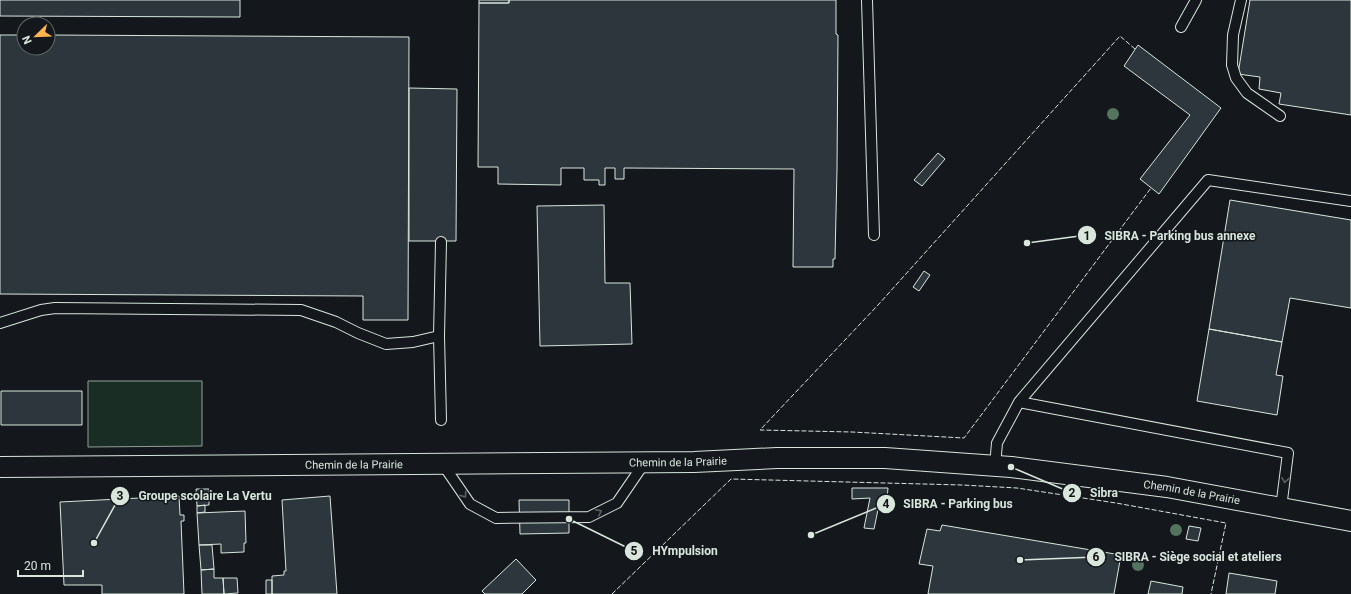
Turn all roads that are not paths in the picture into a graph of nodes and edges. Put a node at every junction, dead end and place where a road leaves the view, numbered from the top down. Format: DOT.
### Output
graph roads {
  1 [pos="867,0"];
  2 [pos="1196,0"];
  3 [pos="1241,0"];
  4 [pos="1181,27"];
  5 [pos="1280,116"];
  6 [pos="1351,202"];
  7 [pos="874,235"];
  8 [pos="441,242"];
  9 [pos="0,323"];
  10 [pos="438,336"];
  11 [pos="1019,402"];
  12 [pos="441,420"];
  13 [pos="645,462"];
  14 [pos="442,464"];
  15 [pos="995,466"];
  16 [pos="0,467"];
  17 [pos="1281,508"];
  18 [pos="1351,521"];
  1 -- 7 [label="lane"];
  2 -- 4 [label="lane"];
  3 -- 5 [label="lane"];
  6 -- 11 [label="lane"];
  8 -- 10 [label="lane"];
  9 -- 10 [label="lane"];
  10 -- 12 [label="lane"];
  11 -- 15 [label="lane"];
  11 -- 17 [label="lane, one-way"];
  13 -- 14 [label="street, Chemin de la Prairie"];
  14 -- 13 [label="lane, one-way"];
  13 -- 15 [label="street, Chemin de la Prairie"];
  14 -- 16 [label="street, Chemin de la Prairie"];
  15 -- 17 [label="street, Chemin de la Prairie"];
  17 -- 18 [label="street, Chemin de la Prairie"];
}
